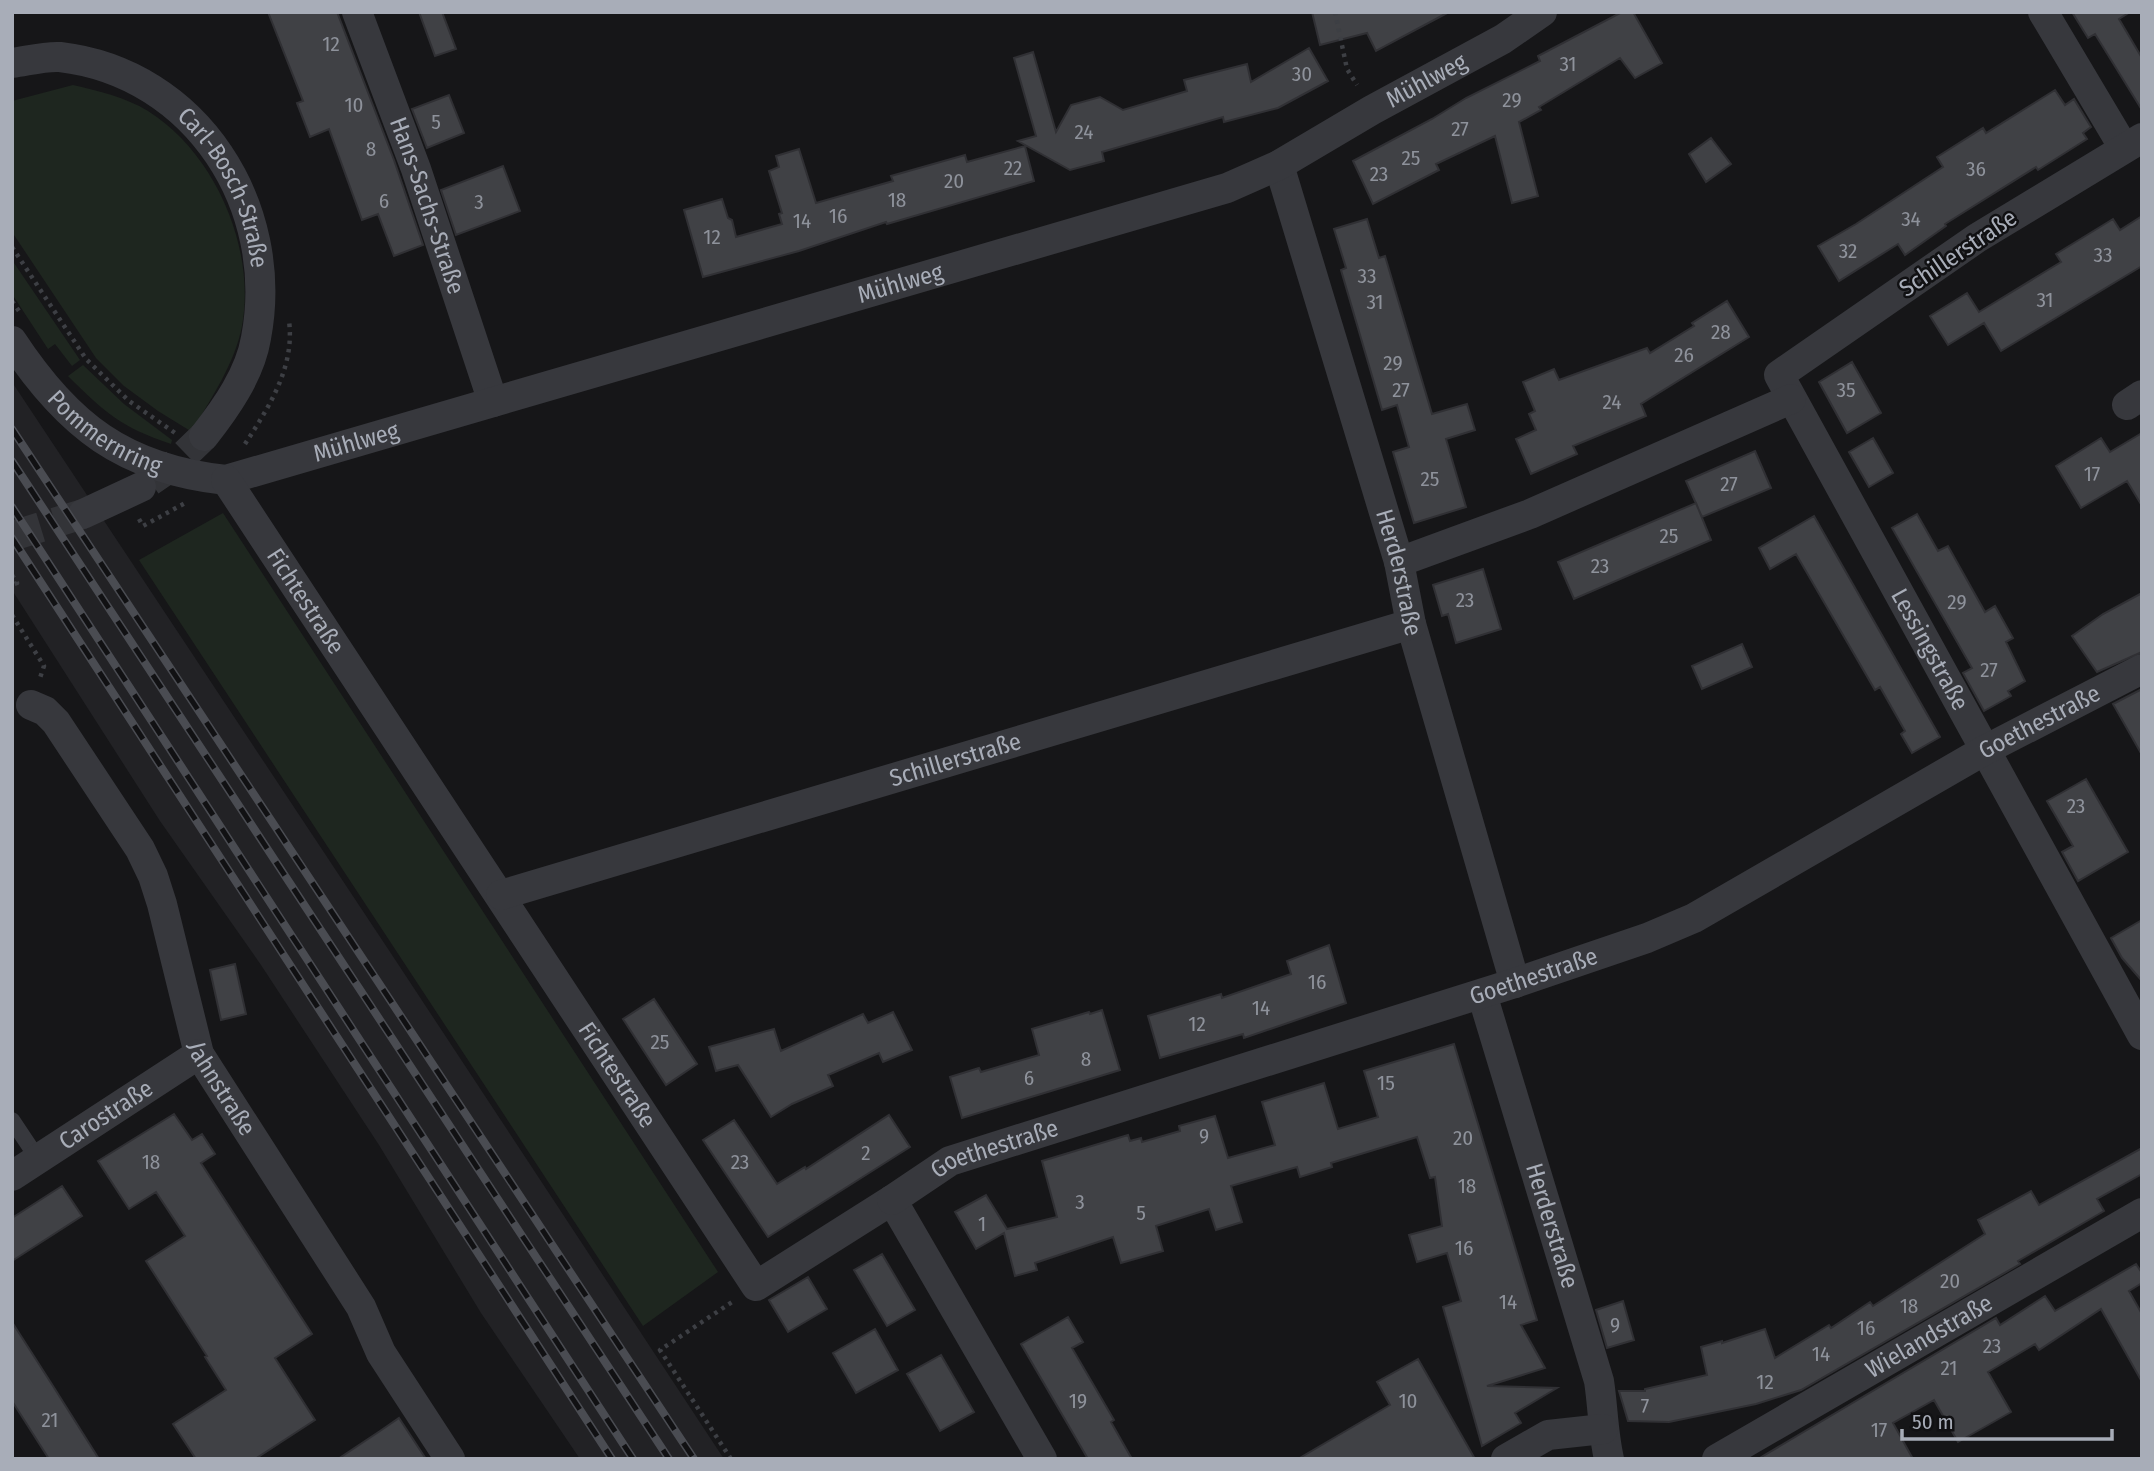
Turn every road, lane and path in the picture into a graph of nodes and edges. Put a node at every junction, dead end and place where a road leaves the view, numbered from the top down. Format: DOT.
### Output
graph roads {
  1 [pos="357,12"];
  2 [pos="1335,12"];
  3 [pos="1542,12"];
  4 [pos="2043,12"];
  5 [pos="12,62"];
  6 [pos="1372,110"];
  7 [pos="2133,143"];
  8 [pos="1279,165"];
  9 [pos="12,247"];
  10 [pos="12,341"];
  11 [pos="1785,387"];
  12 [pos="493,402"];
  13 [pos="193,437"];
  14 [pos="226,480"];
  15 [pos="139,501"];
  16 [pos="83,514"];
  17 [pos="1399,562"];
  18 [pos="12,575"];
  19 [pos="12,585"];
  20 [pos="12,615"];
  21 [pos="1411,624"];
  22 [pos="2142,669"];
  23 [pos="31,705"];
  24 [pos="1985,750"];
  25 [pos="501,895"];
  26 [pos="1516,983"];
  27 [pos="1482,994"];
  28 [pos="2142,1035"];
  29 [pos="199,1054"];
  30 [pos="12,1120"];
  31 [pos="38,1159"];
  32 [pos="12,1176"];
  33 [pos="892,1200"];
  34 [pos="2138,1224"];
  35 [pos="756,1286"];
  36 [pos="1603,1429"];
  37 [pos="450,1459"];
  38 [pos="732,1459"];
  39 [pos="1042,1459"];
  40 [pos="1506,1459"];
  41 [pos="1609,1459"];
  42 [pos="1717,1459"];
  1 -- 12 [label="street, Hans-Sachs-Straße"];
  2 -- 6 [label="path"];
  3 -- 6 [label="street, Mühlweg"];
  4 -- 7 [label="street"];
  5 -- 13 [label="street, Carl-Bosch-Straße"];
  6 -- 8 [label="street, Mühlweg"];
  7 -- 11 [label="street, Schillerstraße"];
  8 -- 12 [label="street, Mühlweg"];
  8 -- 17 [label="street, Herderstraße"];
  9 -- 13 [label="path"];
  10 -- 14 [label="street, Pommernring"];
  11 -- 17 [label="street, Schillerstraße"];
  11 -- 24 [label="street, Lessingstraße"];
  12 -- 14 [label="street, Mühlweg"];
  14 -- 15 [label="path"];
  14 -- 25 [label="street, Fichtestraße"];
  15 -- 16 [label="street"];
  17 -- 21 [label="street, Herderstraße"];
  18 -- 19 [label="path"];
  20 -- 23 [label="path"];
  21 -- 25 [label="street, Schillerstraße"];
  21 -- 26 [label="street, Herderstraße"];
  22 -- 24 [label="street, Goethestraße"];
  23 -- 29 [label="street, Jahnstraße"];
  24 -- 26 [label="street, Goethestraße"];
  24 -- 28 [label="street, Lessingstraße"];
  25 -- 35 [label="street, Fichtestraße"];
  26 -- 27 [label="street, Goethestraße"];
  27 -- 33 [label="street, Goethestraße"];
  27 -- 36 [label="street, Herderstraße"];
  29 -- 31 [label="street, Carostraße"];
  29 -- 37 [label="street, Jahnstraße"];
  30 -- 31 [label="lane"];
  31 -- 32 [label="street, Carostraße"];
  33 -- 35 [label="street"];
  33 -- 39 [label="street"];
  34 -- 42 [label="street, Wielandstraße"];
  35 -- 38 [label="path"];
  36 -- 40 [label="street"];
  36 -- 41 [label="street, Herderstraße"];
}
